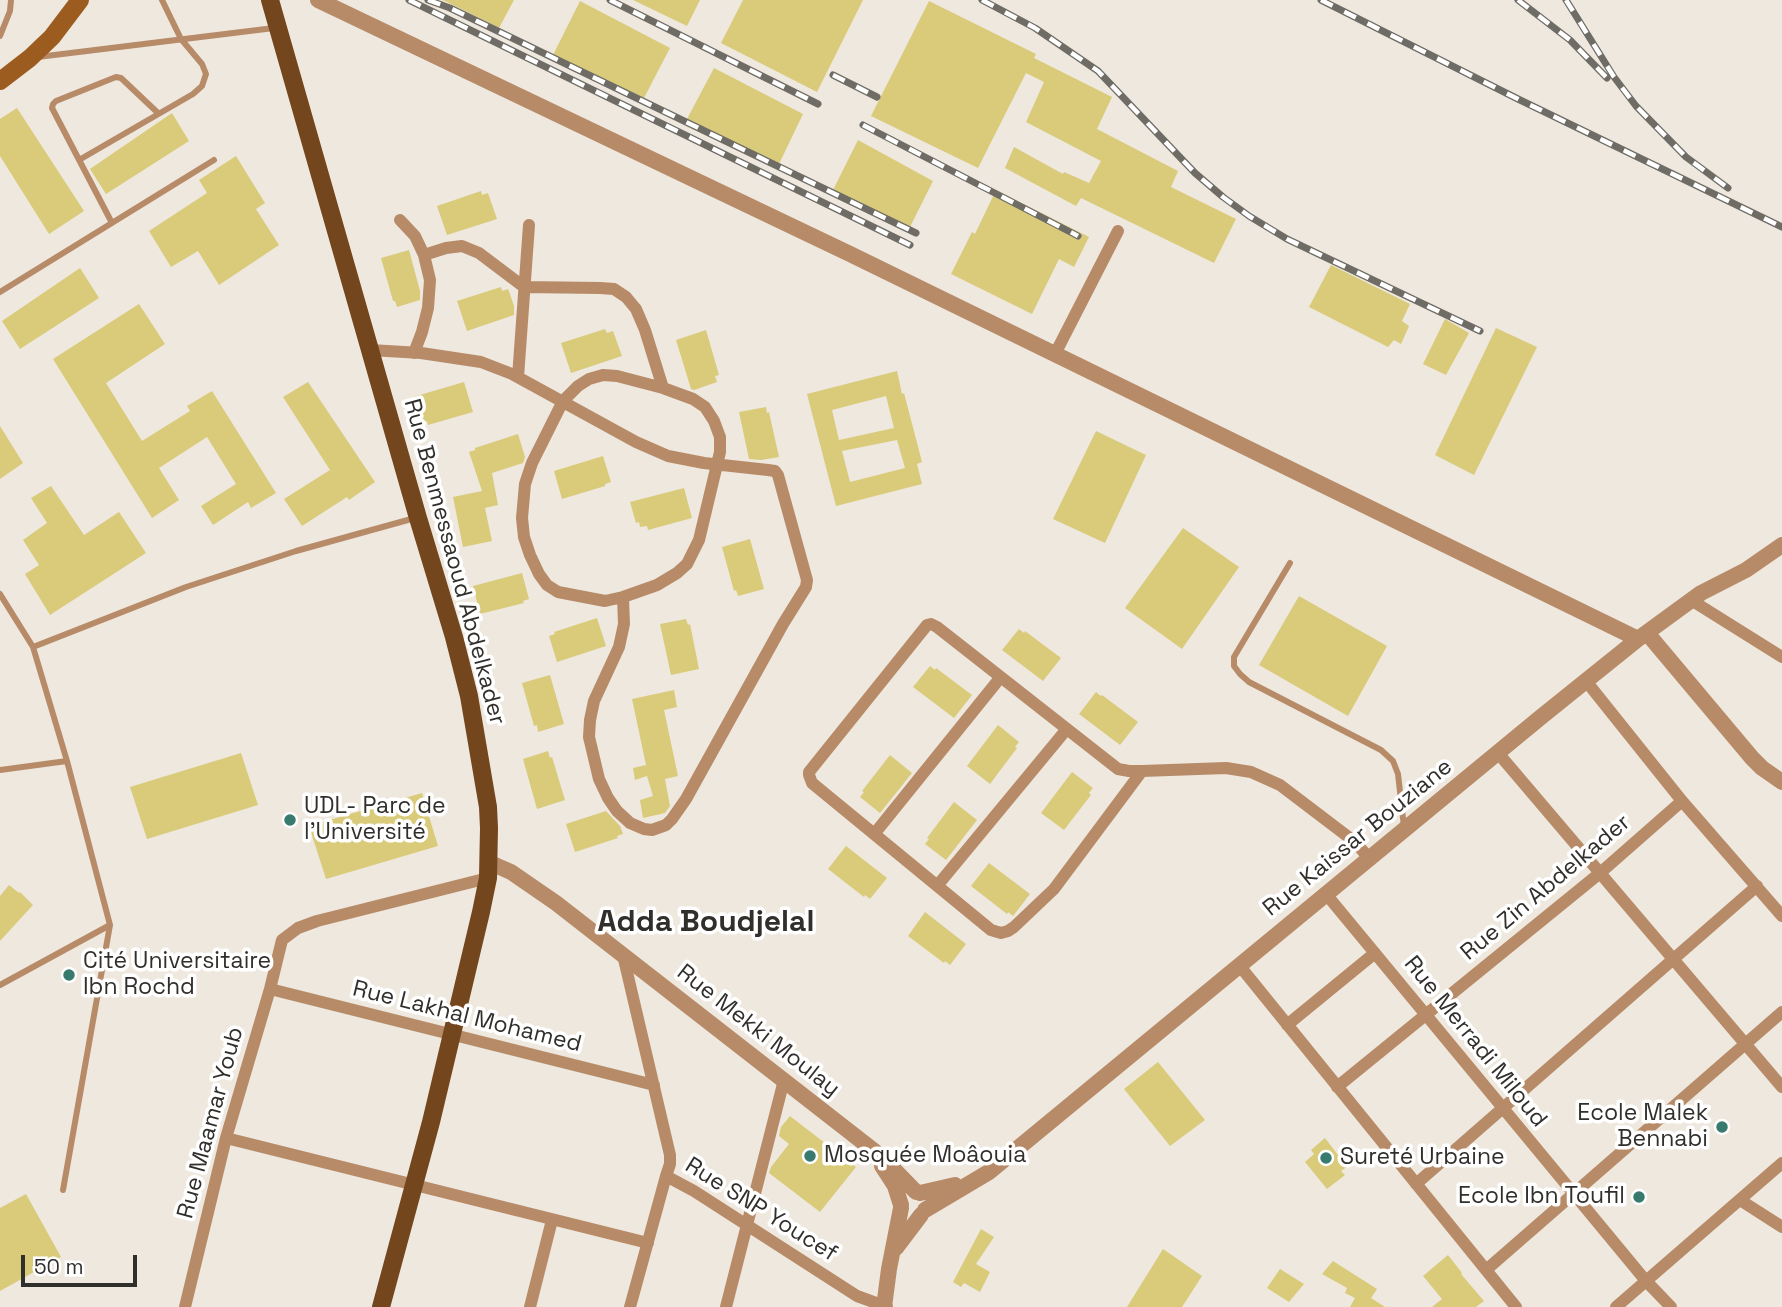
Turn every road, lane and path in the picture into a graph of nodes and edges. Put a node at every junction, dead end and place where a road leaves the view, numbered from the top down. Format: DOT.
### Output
graph roads {
  1 [pos="11,0"];
  2 [pos="79,0"];
  3 [pos="162,0"];
  4 [pos="270,0"];
  5 [pos="318,0"];
  6 [pos="10,10"];
  7 [pos="0,17"];
  8 [pos="278,28"];
  9 [pos="0,36"];
  10 [pos="181,39"];
  11 [pos="30,58"];
  12 [pos="0,81"];
  13 [pos="158,113"];
  14 [pos="79,160"];
  15 [pos="214,160"];
  16 [pos="400,220"];
  17 [pos="111,223"];
  18 [pos="529,225"];
  19 [pos="1118,231"];
  20 [pos="424,255"];
  21 [pos="524,287"];
  22 [pos="0,292"];
  23 [pos="370,350"];
  24 [pos="414,353"];
  25 [pos="1055,354"];
  26 [pos="518,377"];
  27 [pos="663,388"];
  28 [pos="563,401"];
  29 [pos="716,464"];
  30 [pos="418,517"];
  31 [pos="1782,545"];
  32 [pos="1290,563"];
  33 [pos="0,594"];
  34 [pos="624,597"];
  35 [pos="1691,600"];
  36 [pos="1643,636"];
  37 [pos="33,647"];
  38 [pos="1782,657"];
  39 [pos="1000,677"];
  40 [pos="1586,681"];
  41 [pos="1066,730"];
  42 [pos="1498,753"];
  43 [pos="67,761"];
  44 [pos="0,770"];
  45 [pos="1142,771"];
  46 [pos="1782,782"];
  47 [pos="1682,801"];
  48 [pos="1404,830"];
  49 [pos="875,834"];
  50 [pos="1369,858"];
  51 [pos="488,870"];
  52 [pos="1600,873"];
  53 [pos="937,886"];
  54 [pos="1757,886"];
  55 [pos="1326,894"];
  56 [pos="1782,916"];
  57 [pos="110,925"];
  58 [pos="1375,953"];
  59 [pos="623,955"];
  60 [pos="1674,959"];
  61 [pos="1239,965"];
  62 [pos="0,985"];
  63 [pos="270,989"];
  64 [pos="1782,1012"];
  65 [pos="1426,1014"];
  66 [pos="1287,1025"];
  67 [pos="452,1035"];
  68 [pos="1745,1045"];
  69 [pos="784,1080"];
  70 [pos="654,1085"];
  71 [pos="1337,1087"];
  72 [pos="1782,1087"];
  73 [pos="1502,1109"];
  74 [pos="226,1138"];
  75 [pos="866,1145"];
  76 [pos="1782,1163"];
  77 [pos="666,1176"];
  78 [pos="975,1181"];
  79 [pos="1416,1184"];
  80 [pos="414,1185"];
  81 [pos="63,1190"];
  82 [pos="918,1193"];
  83 [pos="1574,1194"];
  84 [pos="1740,1200"];
  85 [pos="901,1206"];
  86 [pos="923,1213"];
  87 [pos="552,1220"];
  88 [pos="747,1225"];
  89 [pos="1782,1227"];
  90 [pos="648,1243"];
  91 [pos="892,1252"];
  92 [pos="1486,1270"];
  93 [pos="1646,1281"];
  94 [pos="184,1307"];
  95 [pos="381,1307"];
  96 [pos="530,1307"];
  97 [pos="630,1307"];
  98 [pos="726,1307"];
  99 [pos="885,1307"];
  100 [pos="1516,1307"];
  101 [pos="1616,1307"];
  102 [pos="1671,1307"];
  1 -- 6 [label="lane"];
  2 -- 11 [label="main road"];
  3 -- 10 [label="lane"];
  4 -- 8 [label="main road, Rue Benmessaoud Abdelkader"];
  5 -- 25 [label="street"];
  6 -- 7 [label="lane"];
  6 -- 9 [label="lane"];
  8 -- 10 [label="lane"];
  8 -- 23 [label="main road, Rue Benmessaoud Abdelkader"];
  10 -- 11 [label="lane"];
  10 -- 13 [label="lane"];
  11 -- 12 [label="main road"];
  13 -- 14 [label="lane"];
  13 -- 14 [label="lane"];
  14 -- 17 [label="lane"];
  15 -- 17 [label="lane"];
  16 -- 20 [label="street"];
  17 -- 22 [label="lane"];
  18 -- 21 [label="street"];
  19 -- 25 [label="street"];
  20 -- 21 [label="street"];
  20 -- 24 [label="street"];
  21 -- 26 [label="street"];
  21 -- 27 [label="street"];
  23 -- 24 [label="street"];
  23 -- 30 [label="main road, Rue Benmessaoud Abdelkader"];
  24 -- 26 [label="street"];
  25 -- 36 [label="street"];
  26 -- 28 [label="street"];
  27 -- 28 [label="street"];
  27 -- 29 [label="street"];
  28 -- 29 [label="street"];
  28 -- 34 [label="street"];
  29 -- 34 [label="street"];
  29 -- 34 [label="street"];
  30 -- 37 [label="lane"];
  30 -- 51 [label="main road, Rue Benmessaoud Abdelkader"];
  31 -- 35 [label="street, Rue Kaissar Bouziane"];
  32 -- 48 [label="lane"];
  33 -- 37 [label="lane"];
  35 -- 36 [label="street, Rue Kaissar Bouziane"];
  35 -- 38 [label="street"];
  36 -- 40 [label="street, Rue Kaissar Bouziane"];
  36 -- 46 [label="street"];
  37 -- 43 [label="lane"];
  39 -- 41 [label="street"];
  39 -- 49 [label="street"];
  39 -- 49 [label="street"];
  40 -- 42 [label="street, Rue Kaissar Bouziane"];
  40 -- 47 [label="street"];
  41 -- 45 [label="street"];
  41 -- 53 [label="street"];
  42 -- 48 [label="street, Rue Kaissar Bouziane"];
  42 -- 52 [label="street"];
  43 -- 44 [label="lane"];
  43 -- 57 [label="lane"];
  45 -- 50 [label="street"];
  45 -- 53 [label="street"];
  47 -- 52 [label="street, Rue Zin Abdelkader"];
  47 -- 54 [label="street"];
  48 -- 50 [label="street, Rue Kaissar Bouziane"];
  49 -- 53 [label="street"];
  50 -- 55 [label="street, Rue Kaissar Bouziane"];
  51 -- 59 [label="street, Rue Mekki Moulay"];
  51 -- 63 [label="street, Rue Maamar Youb"];
  51 -- 67 [label="main road, Rue Benmessaoud Abdelkader"];
  52 -- 60 [label="street"];
  52 -- 65 [label="street, Rue Zin Abdelkader"];
  54 -- 56 [label="street"];
  54 -- 60 [label="street"];
  55 -- 58 [label="street, Rue Merradi Miloud"];
  55 -- 61 [label="street, Rue Kaissar Bouziane"];
  57 -- 62 [label="lane"];
  57 -- 81 [label="lane"];
  58 -- 65 [label="street, Rue Merradi Miloud"];
  58 -- 66 [label="street"];
  59 -- 69 [label="street, Rue Mekki Moulay"];
  59 -- 70 [label="street, Rue SNP Youcef"];
  60 -- 68 [label="street"];
  60 -- 73 [label="street"];
  61 -- 66 [label="street"];
  61 -- 78 [label="street, Rue Kaissar Bouziane"];
  63 -- 67 [label="street, Rue Lakhal Mohamed"];
  63 -- 74 [label="street, Rue Maamar Youb"];
  64 -- 68 [label="street"];
  65 -- 71 [label="street, Rue Zin Abdelkader"];
  65 -- 73 [label="street, Rue Merradi Miloud"];
  66 -- 71 [label="street"];
  67 -- 70 [label="street, Rue Lakhal Mohamed"];
  67 -- 80 [label="main road, Rue Benmessaoud Abdelkader"];
  68 -- 72 [label="street"];
  68 -- 83 [label="street"];
  69 -- 75 [label="street, Rue Mekki Moulay"];
  69 -- 88 [label="street"];
  70 -- 77 [label="street, Rue SNP Youcef"];
  71 -- 79 [label="street"];
  73 -- 79 [label="street"];
  73 -- 83 [label="street, Rue Merradi Miloud"];
  74 -- 80 [label="street"];
  74 -- 94 [label="street, Rue Maamar Youb"];
  75 -- 82 [label="street"];
  75 -- 85 [label="street"];
  76 -- 84 [label="street"];
  77 -- 88 [label="street, Rue SNP Youcef"];
  77 -- 90 [label="street"];
  78 -- 82 [label="street"];
  78 -- 86 [label="street, Rue Kaissar Bouziane"];
  79 -- 92 [label="street"];
  80 -- 87 [label="street"];
  80 -- 95 [label="main road, Rue Benmessaoud Abdelkader"];
  82 -- 85 [label="street"];
  82 -- 86 [label="street"];
  83 -- 92 [label="street"];
  83 -- 93 [label="street, Rue Merradi Miloud"];
  84 -- 89 [label="street"];
  84 -- 93 [label="street"];
  85 -- 86 [label="street"];
  85 -- 91 [label="street"];
  86 -- 91 [label="street"];
  87 -- 90 [label="street"];
  87 -- 96 [label="street"];
  88 -- 98 [label="street"];
  88 -- 99 [label="street, Rue SNP Youcef"];
  90 -- 97 [label="street"];
  91 -- 99 [label="street"];
  92 -- 100 [label="street"];
  93 -- 101 [label="street"];
  93 -- 102 [label="street, Rue Merradi Miloud"];
}
